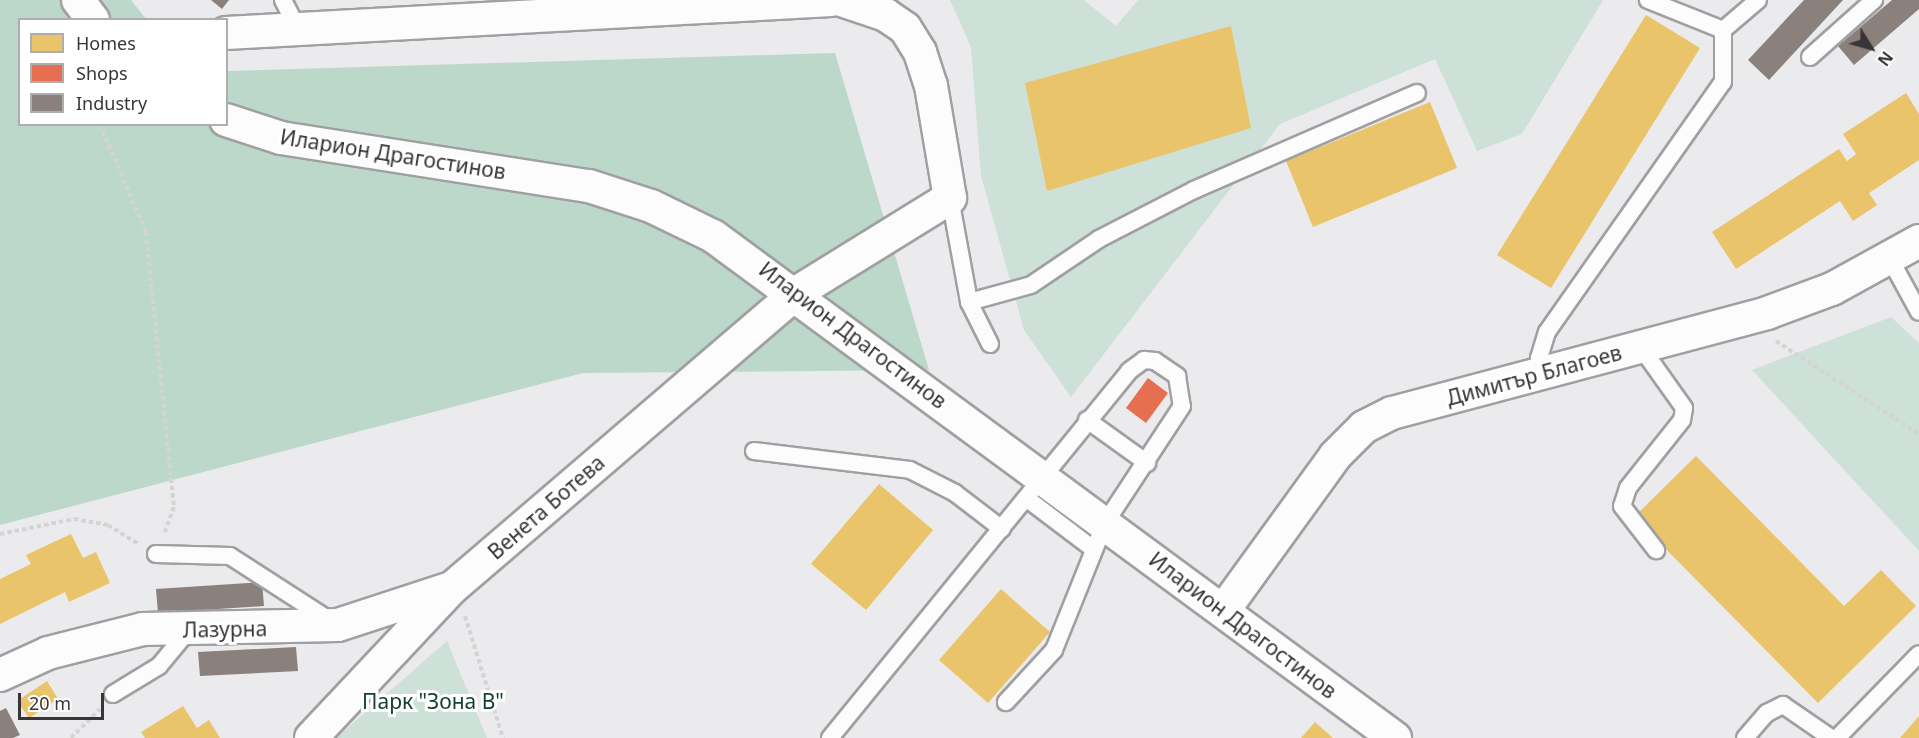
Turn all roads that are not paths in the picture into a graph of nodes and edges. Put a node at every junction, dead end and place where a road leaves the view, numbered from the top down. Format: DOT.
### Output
graph roads {
  1 [pos="78,0"];
  2 [pos="283,0"];
  3 [pos="831,0"];
  4 [pos="841,0"];
  5 [pos="1648,0"];
  6 [pos="1758,0"];
  7 [pos="1874,0"];
  8 [pos="609,4"];
  9 [pos="92,18"];
  10 [pos="297,28"];
  11 [pos="1723,30"];
  12 [pos="228,33"];
  13 [pos="1810,57"];
  14 [pos="1418,93"];
  15 [pos="228,121"];
  16 [pos="950,198"];
  17 [pos="1919,241"];
  18 [pos="1890,259"];
  19 [pos="796,293"];
  20 [pos="969,302"];
  21 [pos="1919,312"];
  22 [pos="990,344"];
  23 [pos="1640,346"];
  24 [pos="1541,375"];
  25 [pos="1087,420"];
  26 [pos="754,451"];
  27 [pos="1147,463"];
  28 [pos="1035,488"];
  29 [pos="1002,529"];
  30 [pos="1099,536"];
  31 [pos="1656,550"];
  32 [pos="156,554"];
  33 [pos="452,588"];
  34 [pos="1224,611"];
  35 [pos="338,625"];
  36 [pos="188,631"];
  37 [pos="1919,654"];
  38 [pos="0,675"];
  39 [pos="113,694"];
  40 [pos="1006,702"];
  41 [pos="311,738"];
  42 [pos="830,738"];
  43 [pos="1395,738"];
  44 [pos="1745,738"];
  45 [pos="1831,738"];
  46 [pos="1837,738"];
  1 -- 9 [label="street"];
  2 -- 10 [label="lane"];
  3 -- 8 [label="street"];
  4 -- 16 [label="street"];
  5 -- 11 [label="lane"];
  6 -- 11 [label="lane"];
  7 -- 13 [label="lane"];
  8 -- 10 [label="street"];
  10 -- 12 [label="street"];
  11 -- 24 [label="lane"];
  14 -- 20 [label="lane"];
  15 -- 19 [label="street, Иларион Драгостинов"];
  16 -- 19 [label="street, Венета Ботева"];
  16 -- 20 [label="lane"];
  17 -- 18 [label="street, Димитър Благоев"];
  18 -- 21 [label="lane"];
  18 -- 23 [label="street, Димитър Благоев"];
  19 -- 28 [label="street, Иларион Драгостинов"];
  19 -- 33 [label="street, Венета Ботева"];
  20 -- 22 [label="lane"];
  23 -- 24 [label="street, Димитър Благоев"];
  23 -- 31 [label="lane"];
  24 -- 34 [label="street, Димитър Благоев"];
  25 -- 27 [label="lane"];
  25 -- 27 [label="lane"];
  25 -- 28 [label="lane"];
  26 -- 29 [label="lane"];
  27 -- 30 [label="lane"];
  28 -- 29 [label="lane"];
  28 -- 30 [label="street, Иларион Драгостинов"];
  29 -- 42 [label="lane"];
  30 -- 34 [label="street, Иларион Драгостинов"];
  30 -- 40 [label="lane"];
  32 -- 35 [label="lane"];
  33 -- 35 [label="street, Лазурна"];
  33 -- 41 [label="street, Венета Ботева"];
  34 -- 43 [label="street, Иларион Драгостинов"];
  35 -- 36 [label="street, Лазурна"];
  36 -- 38 [label="street, Лазурна"];
  36 -- 39 [label="lane"];
  37 -- 46 [label="lane"];
  44 -- 45 [label="lane"];
}
